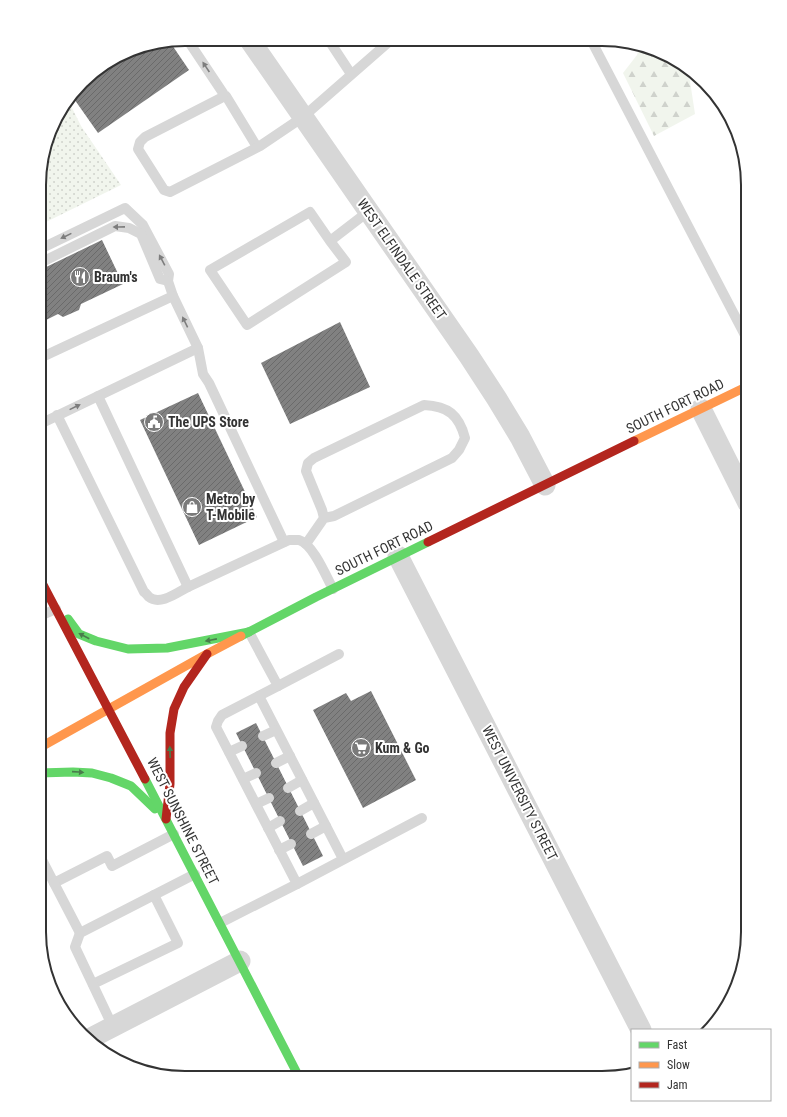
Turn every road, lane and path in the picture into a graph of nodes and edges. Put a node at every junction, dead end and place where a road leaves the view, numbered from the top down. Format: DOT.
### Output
graph roads {
  1 [pos="192,46"];
  2 [pos="254,46"];
  3 [pos="333,46"];
  4 [pos="384,46"];
  5 [pos="594,46"];
  6 [pos="351,74"];
  7 [pos="223,96"];
  8 [pos="303,117"];
  9 [pos="257,147"];
  10 [pos="369,211"];
  11 [pos="330,241"];
  12 [pos="46,245"];
  13 [pos="46,260"];
  14 [pos="168,281"];
  15 [pos="173,296"];
  16 [pos="741,328"];
  17 [pos="198,348"];
  18 [pos="46,355"];
  19 [pos="741,389"];
  20 [pos="98,396"];
  21 [pos="701,409"];
  22 [pos="57,415"];
  23 [pos="46,421"];
  24 [pos="545,485"];
  25 [pos="741,489"];
  26 [pos="324,518"];
  27 [pos="284,542"];
  28 [pos="306,544"];
  29 [pos="398,556"];
  30 [pos="188,587"];
  31 [pos="46,588"];
  32 [pos="333,589"];
  33 [pos="46,590"];
  34 [pos="56,609"];
  35 [pos="46,613"];
  36 [pos="249,632"];
  37 [pos="207,654"];
  38 [pos="339,654"];
  39 [pos="278,686"];
  40 [pos="259,696"];
  41 [pos="109,709"];
  42 [pos="276,730"];
  43 [pos="263,736"];
  44 [pos="46,744"];
  45 [pos="242,746"];
  46 [pos="229,752"];
  47 [pos="290,756"];
  48 [pos="276,763"];
  49 [pos="46,773"];
  50 [pos="256,773"];
  51 [pos="243,779"];
  52 [pos="302,780"];
  53 [pos="288,788"];
  54 [pos="269,798"];
  55 [pos="314,803"];
  56 [pos="256,804"];
  57 [pos="300,811"];
  58 [pos="422,818"];
  59 [pos="166,819"];
  60 [pos="280,821"];
  61 [pos="326,826"];
  62 [pos="268,828"];
  63 [pos="174,834"];
  64 [pos="311,834"];
  65 [pos="292,844"];
  66 [pos="280,850"];
  67 [pos="343,859"];
  68 [pos="46,868"];
  69 [pos="195,874"];
  70 [pos="54,883"];
  71 [pos="297,884"];
  72 [pos="154,895"];
  73 [pos="220,923"];
  74 [pos="80,934"];
  75 [pos="240,962"];
  76 [pos="93,984"];
  77 [pos="113,1027"];
  78 [pos="640,1029"];
  79 [pos="93,1037"];
  80 [pos="296,1071"];
  7 -- 1 [label="lane, one-way"];
  2 -- 8 [label="street, WEST ELFINDALE STREET"];
  3 -- 6 [label="lane"];
  4 -- 6 [label="lane"];
  5 -- 16 [label="lane"];
  6 -- 8 [label="lane"];
  7 -- 9 [label="lane"];
  7 -- 9 [label="lane"];
  8 -- 9 [label="lane"];
  8 -- 10 [label="street, WEST ELFINDALE STREET"];
  10 -- 11 [label="lane"];
  10 -- 24 [label="street, WEST ELFINDALE STREET"];
  11 -- 11 [label="lane"];
  14 -- 12 [label="lane, one-way"];
  14 -- 13 [label="lane, one-way"];
  14 -- 15 [label="lane"];
  17 -- 15 [label="lane, one-way"];
  15 -- 18 [label="lane"];
  17 -- 20 [label="lane"];
  17 -- 27 [label="lane"];
  19 -- 21 [label="main road, SOUTH FORT ROAD"];
  22 -- 20 [label="lane, one-way"];
  20 -- 30 [label="lane"];
  21 -- 24 [label="main road, SOUTH FORT ROAD"];
  21 -- 25 [label="street"];
  22 -- 23 [label="lane"];
  22 -- 30 [label="lane"];
  24 -- 29 [label="main road, SOUTH FORT ROAD"];
  26 -- 26 [label="lane"];
  26 -- 28 [label="lane"];
  27 -- 28 [label="lane"];
  27 -- 30 [label="lane"];
  28 -- 32 [label="lane"];
  29 -- 32 [label="main road, SOUTH FORT ROAD"];
  29 -- 78 [label="street, WEST UNIVERSITY STREET"];
  36 -- 31 [label="main road, one-way"];
  32 -- 36 [label="main road, SOUTH FORT ROAD"];
  33 -- 34 [label="main road, WEST SUNSHINE STREET"];
  34 -- 35 [label="lane"];
  34 -- 41 [label="main road, WEST SUNSHINE STREET"];
  36 -- 37 [label="main road, SOUTH FORT ROAD"];
  36 -- 39 [label="lane"];
  37 -- 41 [label="main road, SOUTH FORT ROAD"];
  59 -- 37 [label="main road, one-way"];
  38 -- 39 [label="lane"];
  39 -- 40 [label="lane"];
  40 -- 42 [label="lane"];
  40 -- 46 [label="lane"];
  41 -- 44 [label="main road, SOUTH FORT ROAD"];
  41 -- 59 [label="main road, WEST SUNSHINE STREET"];
  42 -- 43 [label="lane"];
  42 -- 47 [label="lane"];
  45 -- 46 [label="lane"];
  46 -- 51 [label="lane"];
  47 -- 48 [label="lane"];
  47 -- 52 [label="lane"];
  49 -- 59 [label="main road, one-way"];
  50 -- 51 [label="lane"];
  51 -- 56 [label="lane"];
  52 -- 53 [label="lane"];
  52 -- 55 [label="lane"];
  54 -- 56 [label="lane"];
  55 -- 57 [label="lane"];
  55 -- 61 [label="lane"];
  56 -- 62 [label="lane"];
  58 -- 67 [label="lane"];
  59 -- 63 [label="main road, WEST SUNSHINE STREET"];
  60 -- 62 [label="lane"];
  61 -- 64 [label="lane"];
  61 -- 67 [label="lane"];
  62 -- 66 [label="lane"];
  63 -- 69 [label="main road, WEST SUNSHINE STREET"];
  63 -- 70 [label="lane"];
  65 -- 66 [label="lane"];
  66 -- 71 [label="lane"];
  67 -- 71 [label="lane"];
  68 -- 70 [label="lane"];
  69 -- 72 [label="lane"];
  69 -- 73 [label="main road, WEST SUNSHINE STREET"];
  70 -- 74 [label="lane"];
  71 -- 73 [label="lane"];
  72 -- 74 [label="lane"];
  72 -- 76 [label="lane"];
  73 -- 75 [label="main road, WEST SUNSHINE STREET"];
  74 -- 76 [label="lane"];
  75 -- 77 [label="street"];
  75 -- 80 [label="main road, WEST SUNSHINE STREET"];
  76 -- 77 [label="lane"];
  77 -- 79 [label="street"];
}
